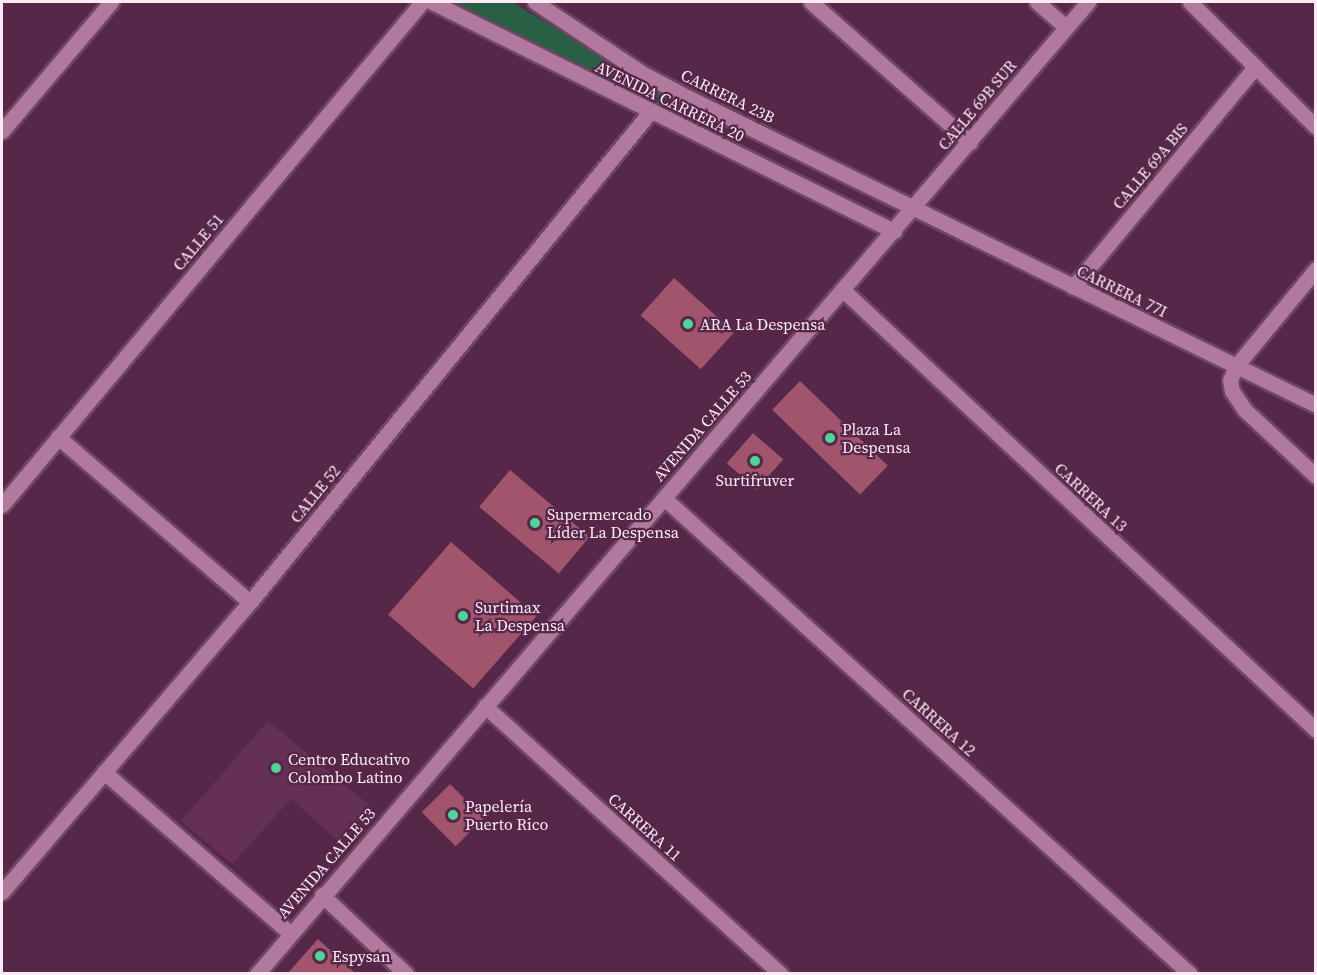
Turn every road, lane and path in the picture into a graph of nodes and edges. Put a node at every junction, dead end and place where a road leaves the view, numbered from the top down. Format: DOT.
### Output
graph roads {
  1 [pos="111,2"];
  2 [pos="422,2"];
  3 [pos="432,2"];
  4 [pos="535,2"];
  5 [pos="812,2"];
  6 [pos="1037,2"];
  7 [pos="1088,2"];
  8 [pos="1190,2"];
  9 [pos="1066,27"];
  10 [pos="1255,67"];
  11 [pos="650,112"];
  12 [pos="1316,128"];
  13 [pos="2,131"];
  14 [pos="970,142"];
  15 [pos="912,209"];
  16 [pos="894,231"];
  17 [pos="1316,269"];
  18 [pos="1073,287"];
  19 [pos="843,290"];
  20 [pos="1236,366"];
  21 [pos="1316,405"];
  22 [pos="58,437"];
  23 [pos="1316,476"];
  24 [pos="664,498"];
  25 [pos="2,505"];
  26 [pos="250,602"];
  27 [pos="484,706"];
  28 [pos="1316,730"];
  29 [pos="104,772"];
  30 [pos="2,892"];
  31 [pos="322,895"];
  32 [pos="290,933"];
  33 [pos="257,974"];
  34 [pos="406,974"];
  35 [pos="781,974"];
  36 [pos="1190,974"];
  1 -- 13 [label="street"];
  2 -- 22 [label="street, CALLE 51"];
  3 -- 11 [label="street, AVENIDA CARRERA 20"];
  4 -- 15 [label="street, CARRERA 23B"];
  5 -- 14 [label="street"];
  6 -- 9 [label="street"];
  7 -- 9 [label="street, CALLE 69B SUR"];
  8 -- 10 [label="street"];
  9 -- 14 [label="street, CALLE 69B SUR"];
  10 -- 12 [label="street"];
  10 -- 18 [label="street, CALLE 69A BIS"];
  11 -- 16 [label="street, AVENIDA CARRERA 20"];
  11 -- 26 [label="street, CALLE 52"];
  14 -- 15 [label="street, CALLE 69B SUR"];
  15 -- 16 [label="street, CALLE 69B SUR"];
  15 -- 18 [label="street, CARRERA 77I"];
  16 -- 19 [label="street, AVENIDA CALLE 53"];
  17 -- 20 [label="street"];
  18 -- 20 [label="street, CARRERA 77I"];
  19 -- 24 [label="street, AVENIDA CALLE 53"];
  19 -- 28 [label="street, CARRERA 13"];
  20 -- 21 [label="street, CARRERA 77I"];
  20 -- 23 [label="street"];
  22 -- 25 [label="street, CALLE 51"];
  22 -- 26 [label="street"];
  24 -- 27 [label="street, AVENIDA CALLE 53"];
  24 -- 36 [label="street, CARRERA 12"];
  26 -- 29 [label="street, CALLE 52"];
  27 -- 31 [label="street, AVENIDA CALLE 53"];
  27 -- 35 [label="street, CARRERA 11"];
  29 -- 30 [label="street, CALLE 52"];
  29 -- 32 [label="street"];
  31 -- 32 [label="street, AVENIDA CALLE 53"];
  31 -- 34 [label="street"];
  32 -- 33 [label="street, AVENIDA CALLE 53"];
}
